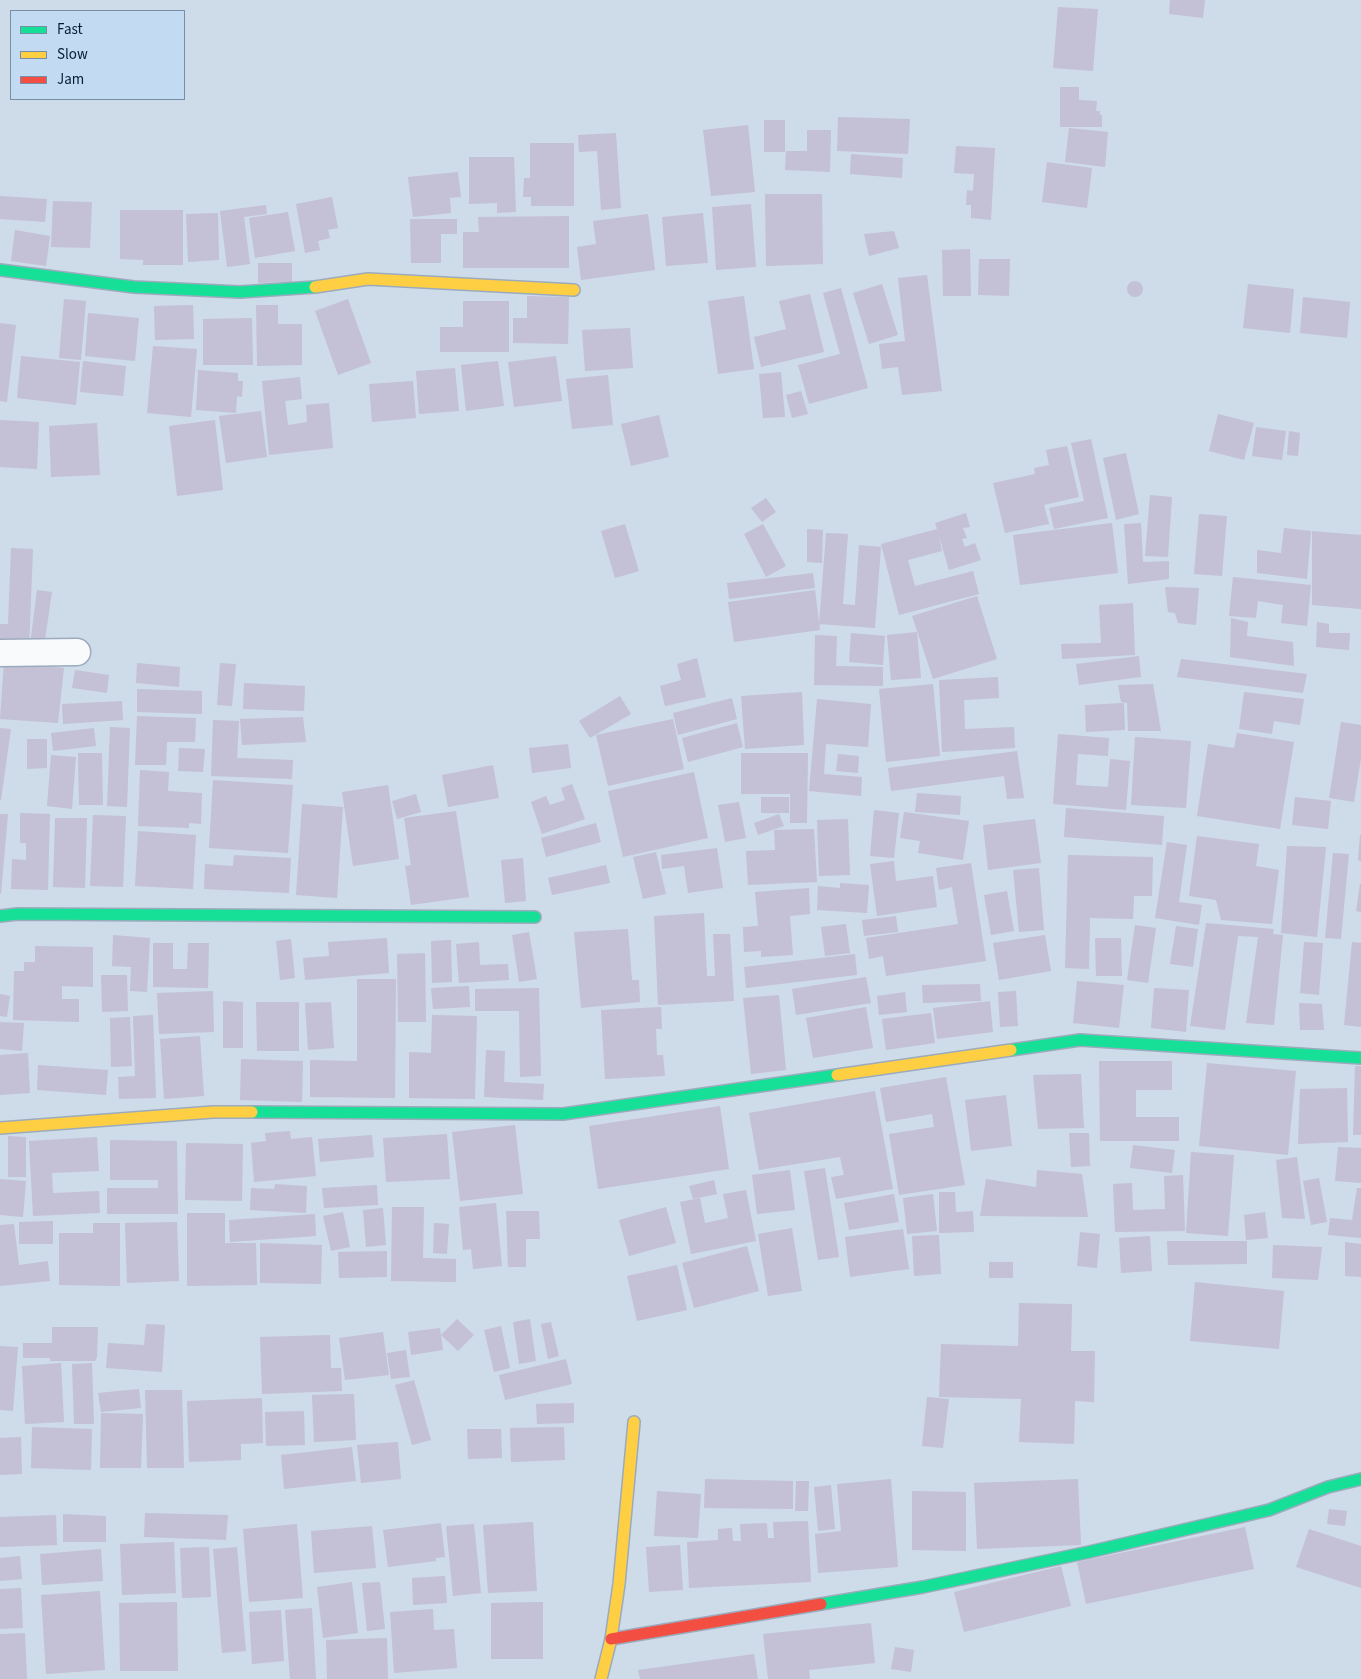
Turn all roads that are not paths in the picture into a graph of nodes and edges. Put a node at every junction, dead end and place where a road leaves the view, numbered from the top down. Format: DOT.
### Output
graph roads {
  1 [pos="0,270"];
  2 [pos="574,290"];
  3 [pos="77,652"];
  4 [pos="0,653"];
  5 [pos="0,916"];
  6 [pos="535,917"];
  7 [pos="1361,1058"];
  8 [pos="0,1128"];
  9 [pos="634,1422"];
  10 [pos="1361,1479"];
  11 [pos="610,1639"];
  12 [pos="601,1679"];
  1 -- 2 [label="street"];
  3 -- 4 [label="street"];
  5 -- 6 [label="street"];
  7 -- 8 [label="street"];
  9 -- 11 [label="street"];
  10 -- 11 [label="street"];
  11 -- 12 [label="street"];
}
